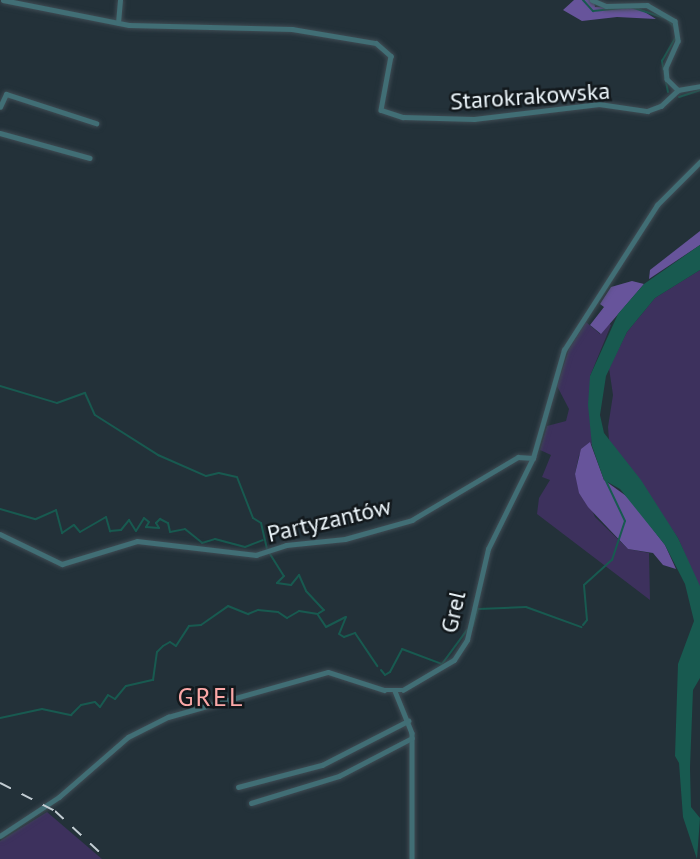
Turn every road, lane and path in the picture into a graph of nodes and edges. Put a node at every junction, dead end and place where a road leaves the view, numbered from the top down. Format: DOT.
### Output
graph roads {
  1 [pos="3,0"];
  2 [pos="120,0"];
  3 [pos="592,0"];
  4 [pos="118,24"];
  5 [pos="700,86"];
  6 [pos="678,90"];
  7 [pos="0,107"];
  8 [pos="96,122"];
  9 [pos="0,133"];
  10 [pos="90,158"];
  11 [pos="700,162"];
  12 [pos="533,458"];
  13 [pos="0,534"];
  14 [pos="395,691"];
  15 [pos="408,721"];
  16 [pos="412,738"];
  17 [pos="238,787"];
  18 [pos="251,803"];
  19 [pos="0,836"];
  20 [pos="412,859"];
  1 -- 4 [label="street"];
  2 -- 4 [label="street"];
  3 -- 6 [label="street"];
  4 -- 6 [label="street, Starokrakowska"];
  5 -- 6 [label="street, Starokrakowska"];
  7 -- 8 [label="street"];
  9 -- 10 [label="street"];
  11 -- 12 [label="street, Grel"];
  12 -- 13 [label="street, Partyzantów"];
  12 -- 14 [label="street, Grel"];
  14 -- 15 [label="street"];
  14 -- 19 [label="street"];
  15 -- 16 [label="street"];
  15 -- 17 [label="street"];
  16 -- 18 [label="street"];
  16 -- 20 [label="street"];
}
